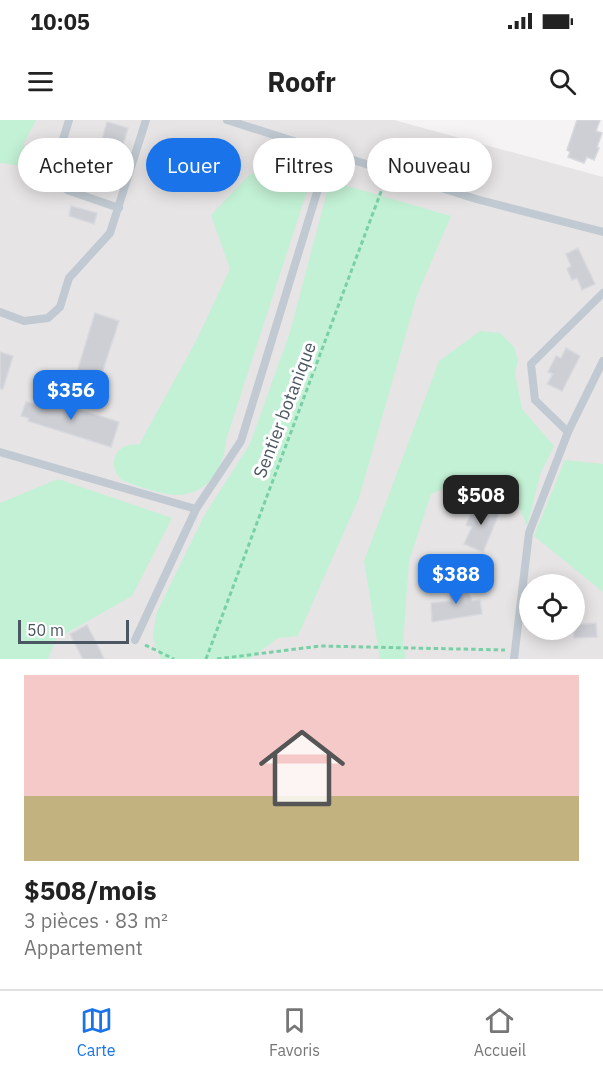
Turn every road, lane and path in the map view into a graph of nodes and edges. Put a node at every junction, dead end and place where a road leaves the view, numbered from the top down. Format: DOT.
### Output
graph roads {
  1 [pos="69,120"];
  2 [pos="146,120"];
  3 [pos="227,120"];
  4 [pos="283,138"];
  5 [pos="317,192"];
  6 [pos="381,192"];
  7 [pos="454,192"];
  8 [pos="120,208"];
  9 [pos="603,232"];
  10 [pos="603,293"];
  11 [pos="0,312"];
  12 [pos="603,361"];
  13 [pos="568,432"];
  14 [pos="0,452"];
  15 [pos="196,509"];
  16 [pos="135,640"];
  17 [pos="515,655"];
  18 [pos="174,659"];
  19 [pos="206,659"];
  20 [pos="217,659"];
  1 -- 8 [label="lane"];
  2 -- 8 [label="lane"];
  3 -- 4 [label="lane"];
  5 -- 15 [label="lane"];
  6 -- 19 [label="path, Sentier botanique"];
  7 -- 9 [label="lane"];
  8 -- 11 [label="lane"];
  10 -- 13 [label="lane"];
  12 -- 13 [label="lane"];
  13 -- 17 [label="lane"];
  14 -- 15 [label="lane"];
  15 -- 16 [label="lane"];
  16 -- 18 [label="path"];
  17 -- 20 [label="path"];
}
